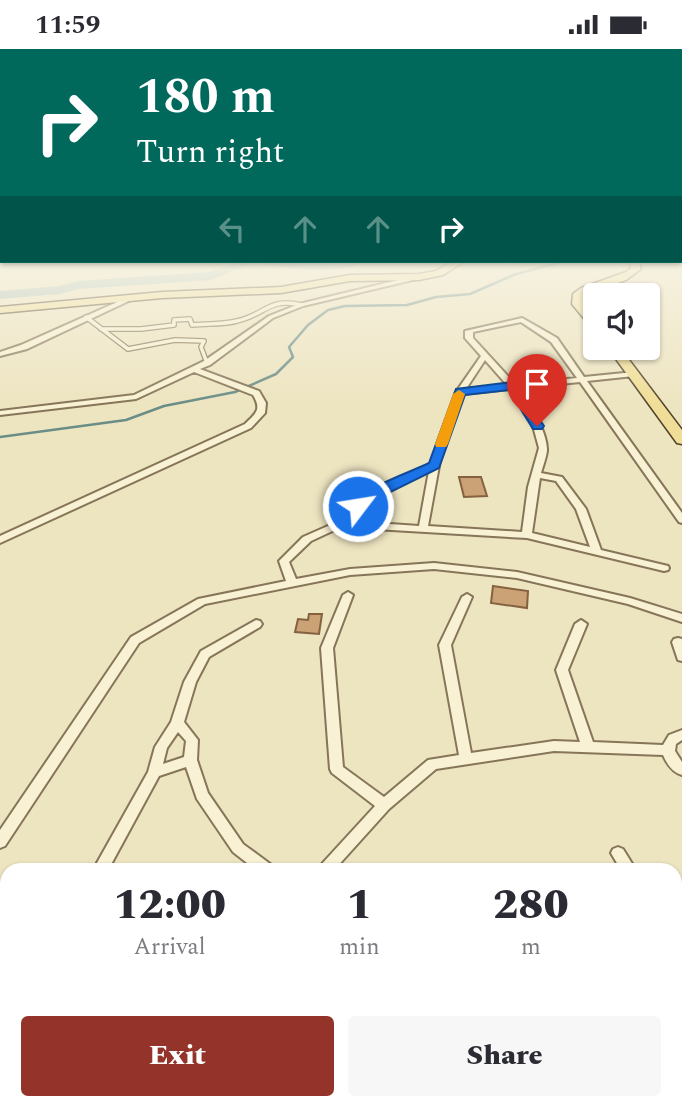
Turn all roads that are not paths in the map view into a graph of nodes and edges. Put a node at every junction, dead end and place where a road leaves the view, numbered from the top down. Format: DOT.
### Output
graph roads {
  1 [pos="46,305"];
  2 [pos="113,305"];
  3 [pos="265,305"];
  4 [pos="300,305"];
  5 [pos="0,310"];
  6 [pos="86,317"];
  7 [pos="101,329"];
  8 [pos="0,354"];
  9 [pos="485,355"];
  10 [pos="623,360"];
  11 [pos="207,363"];
  12 [pos="192,369"];
  13 [pos="634,374"];
  14 [pos="581,378"];
  15 [pos="512,386"];
  16 [pos="460,392"];
  17 [pos="0,413"];
  18 [pos="682,440"];
  19 [pos="435,465"];
  20 [pos="536,475"];
  21 [pos="682,520"];
  22 [pos="340,524"];
  23 [pos="423,529"];
  24 [pos="527,535"];
  25 [pos="0,540"];
  26 [pos="597,552"];
  27 [pos="664,568"];
  28 [pos="292,582"];
  29 [pos="348,595"];
  30 [pos="467,597"];
  31 [pos="682,618"];
  32 [pos="256,624"];
  33 [pos="582,624"];
  34 [pos="678,642"];
  35 [pos="682,657"];
  36 [pos="177,723"];
  37 [pos="682,735"];
  38 [pos="587,746"];
  39 [pos="668,750"];
  40 [pos="466,759"];
  41 [pos="190,760"];
  42 [pos="682,770"];
  43 [pos="154,772"];
  44 [pos="384,805"];
  45 [pos="0,842"];
  46 [pos="618,853"];
  47 [pos="104,863"];
  48 [pos="258,863"];
  49 [pos="331,863"];
  50 [pos="624,863"];
  1 -- 5 [label="main road"];
  2 -- 6 [label="street"];
  3 -- 7 [label="lane"];
  4 -- 11 [label="street"];
  6 -- 7 [label="lane"];
  6 -- 8 [label="street"];
  7 -- 11 [label="lane"];
  9 -- 14 [label="street"];
  9 -- 15 [label="street"];
  9 -- 16 [label="street"];
  10 -- 13 [label="main road"];
  11 -- 12 [label="street"];
  12 -- 17 [label="street"];
  12 -- 25 [label="street"];
  13 -- 14 [label="street"];
  13 -- 18 [label="main road"];
  14 -- 15 [label="street"];
  14 -- 21 [label="street"];
  15 -- 16 [label="street"];
  15 -- 20 [label="street"];
  16 -- 19 [label="street"];
  19 -- 22 [label="street"];
  19 -- 23 [label="street"];
  20 -- 24 [label="street"];
  20 -- 26 [label="street"];
  22 -- 23 [label="street"];
  22 -- 28 [label="street"];
  23 -- 24 [label="street"];
  24 -- 26 [label="street"];
  26 -- 27 [label="street"];
  28 -- 31 [label="street"];
  28 -- 45 [label="street"];
  29 -- 44 [label="street"];
  30 -- 40 [label="street"];
  32 -- 36 [label="street"];
  33 -- 38 [label="street"];
  34 -- 35 [label="street"];
  36 -- 41 [label="street"];
  36 -- 43 [label="street"];
  37 -- 39 [label="street"];
  38 -- 39 [label="street"];
  38 -- 40 [label="street"];
  39 -- 42 [label="street"];
  40 -- 44 [label="street"];
  41 -- 43 [label="street"];
  41 -- 48 [label="street"];
  43 -- 47 [label="street"];
  44 -- 49 [label="street"];
  46 -- 50 [label="street"];
}
